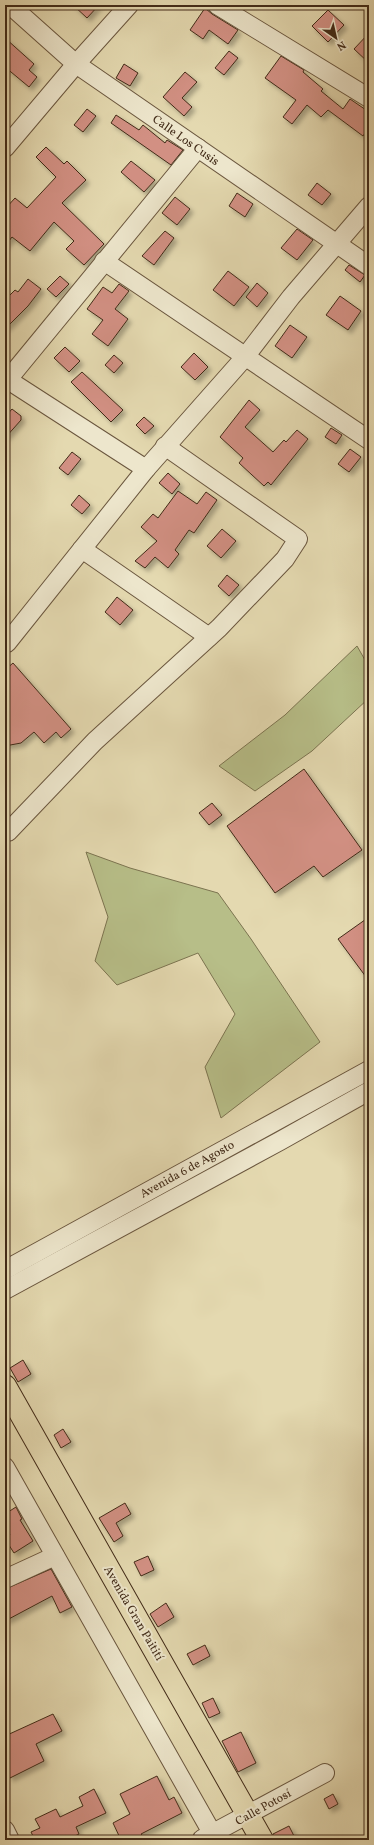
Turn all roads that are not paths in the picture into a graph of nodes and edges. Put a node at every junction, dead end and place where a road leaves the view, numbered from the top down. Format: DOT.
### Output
graph roads {
  1 [pos="10,5"];
  2 [pos="128,5"];
  3 [pos="217,5"];
  4 [pos="76,64"];
  5 [pos="369,98"];
  6 [pos="5,148"];
  7 [pos="198,148"];
  8 [pos="369,206"];
  9 [pos="336,244"];
  10 [pos="104,261"];
  11 [pos="369,266"];
  12 [pos="245,357"];
  13 [pos="6,380"];
  14 [pos="369,440"];
  15 [pos="165,446"];
  16 [pos="146,469"];
  17 [pos="82,549"];
  18 [pos="209,636"];
  19 [pos="7,643"];
  20 [pos="6,832"];
  21 [pos="369,1070"];
  22 [pos="369,1091"];
  23 [pos="107,1214"];
  24 [pos="115,1231"];
  25 [pos="5,1270"];
  26 [pos="5,1290"];
  27 [pos="5,1386"];
  28 [pos="5,1467"];
  29 [pos="55,1556"];
  30 [pos="5,1580"];
  31 [pos="325,1773"];
  32 [pos="248,1816"];
  33 [pos="5,1830"];
  34 [pos="210,1838"];
  35 [pos="10,1840"];
  36 [pos="262,1840"];
  1 -- 4 [label="street, Calle Los Cusis"];
  2 -- 4 [label="street"];
  3 -- 5 [label="street"];
  4 -- 6 [label="street"];
  4 -- 7 [label="street, Calle Los Cusis"];
  7 -- 9 [label="street, Calle Los Cusis"];
  7 -- 10 [label="street"];
  8 -- 9 [label="street"];
  9 -- 11 [label="street, Calle Los Cusis"];
  9 -- 12 [label="street"];
  10 -- 12 [label="street"];
  10 -- 13 [label="street"];
  12 -- 14 [label="street"];
  12 -- 15 [label="street"];
  13 -- 16 [label="street"];
  15 -- 16 [label="street"];
  15 -- 18 [label="street"];
  16 -- 17 [label="street"];
  17 -- 18 [label="street"];
  17 -- 19 [label="street"];
  18 -- 20 [label="street"];
  21 -- 23 [label="street, Avenida 6 de Agosto"];
  22 -- 24 [label="street, Avenida 6 de Agosto"];
  23 -- 24 [label="street"];
  23 -- 25 [label="street, Avenida 6 de Agosto"];
  24 -- 26 [label="street, Avenida 6 de Agosto"];
  27 -- 32 [label="main road, Avenida Gran Paitití"];
  28 -- 29 [label="street"];
  29 -- 30 [label="street"];
  29 -- 34 [label="street"];
  31 -- 32 [label="street, Calle Potosí"];
  32 -- 34 [label="street, Calle Potosí"];
  32 -- 36 [label="main road, Avenida Gran Paitití"];
  33 -- 35 [label="street"];
}
